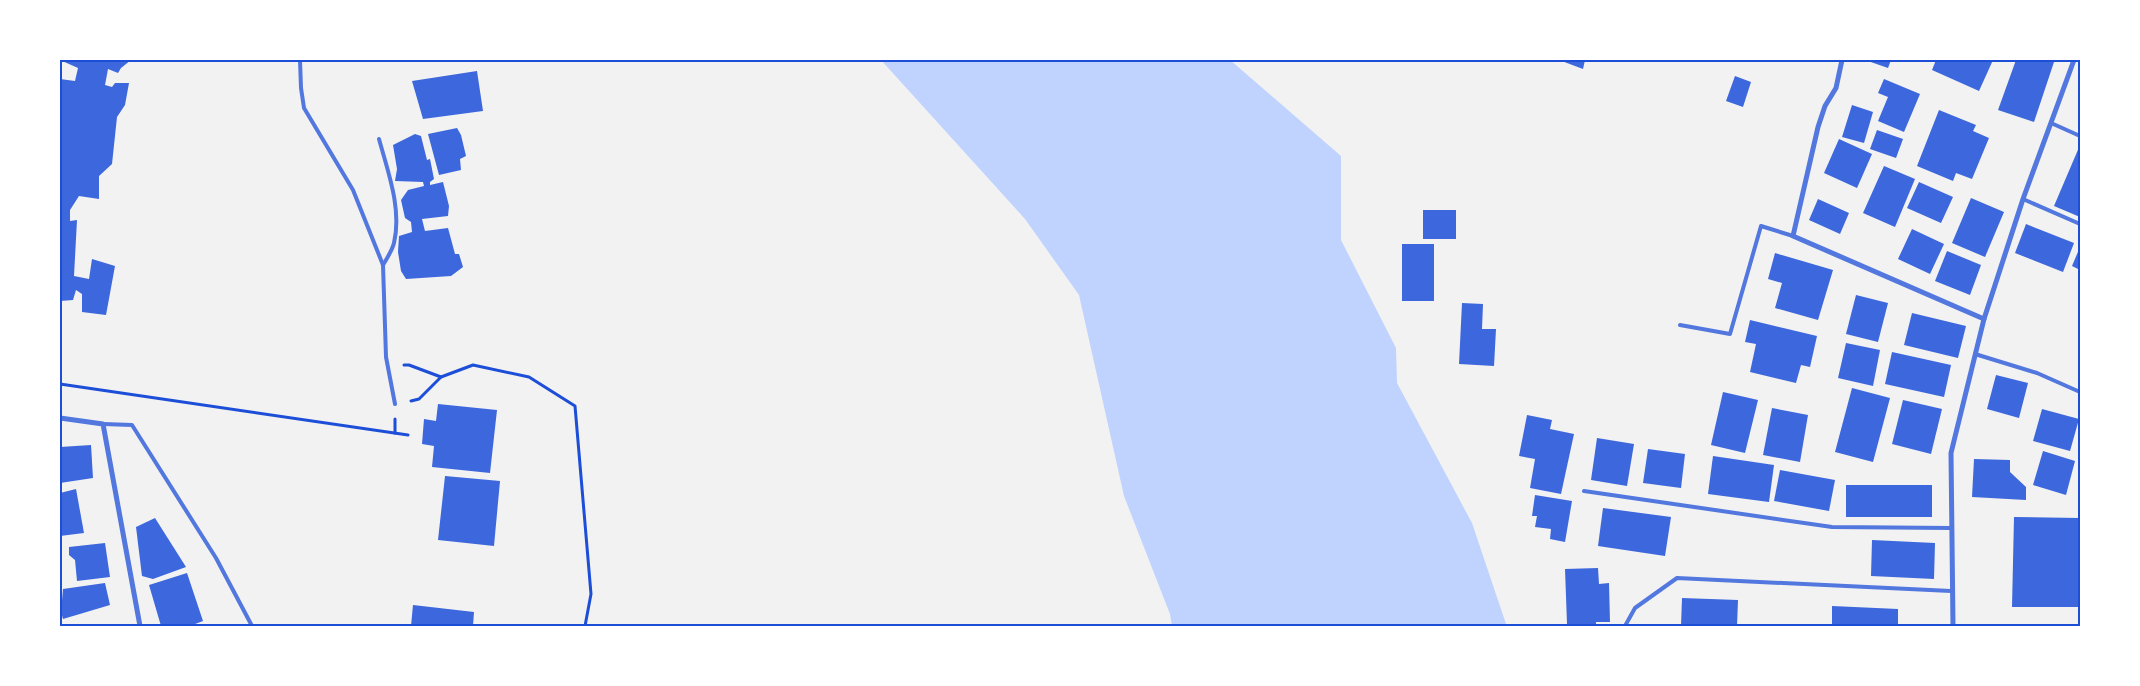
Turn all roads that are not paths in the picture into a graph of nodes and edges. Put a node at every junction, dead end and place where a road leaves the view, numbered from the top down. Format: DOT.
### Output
graph roads {
  1 [pos="300,60"];
  2 [pos="1842,60"];
  3 [pos="2074,60"];
  4 [pos="2051,124"];
  5 [pos="2080,136"];
  6 [pos="379,139"];
  7 [pos="2023,199"];
  8 [pos="2080,224"];
  9 [pos="1793,236"];
  10 [pos="383,264"];
  11 [pos="1984,319"];
  12 [pos="1680,325"];
  13 [pos="1974,354"];
  14 [pos="2080,392"];
  15 [pos="394,404"];
  16 [pos="60,418"];
  17 [pos="103,424"];
  18 [pos="1584,491"];
  19 [pos="1951,528"];
  20 [pos="1951,591"];
  21 [pos="140,626"];
  22 [pos="252,626"];
  23 [pos="1625,626"];
  24 [pos="1953,626"];
  1 -- 10 [label="lane"];
  2 -- 9 [label="street"];
  3 -- 4 [label="street"];
  4 -- 5 [label="lane"];
  4 -- 7 [label="street"];
  6 -- 10 [label="lane"];
  7 -- 8 [label="lane"];
  7 -- 11 [label="street"];
  9 -- 11 [label="street"];
  9 -- 12 [label="lane"];
  10 -- 15 [label="lane"];
  11 -- 13 [label="street"];
  13 -- 14 [label="lane"];
  13 -- 19 [label="street"];
  16 -- 17 [label="street"];
  17 -- 21 [label="street"];
  17 -- 22 [label="lane"];
  18 -- 19 [label="lane"];
  19 -- 20 [label="street"];
  20 -- 23 [label="lane"];
  20 -- 24 [label="street"];
}
